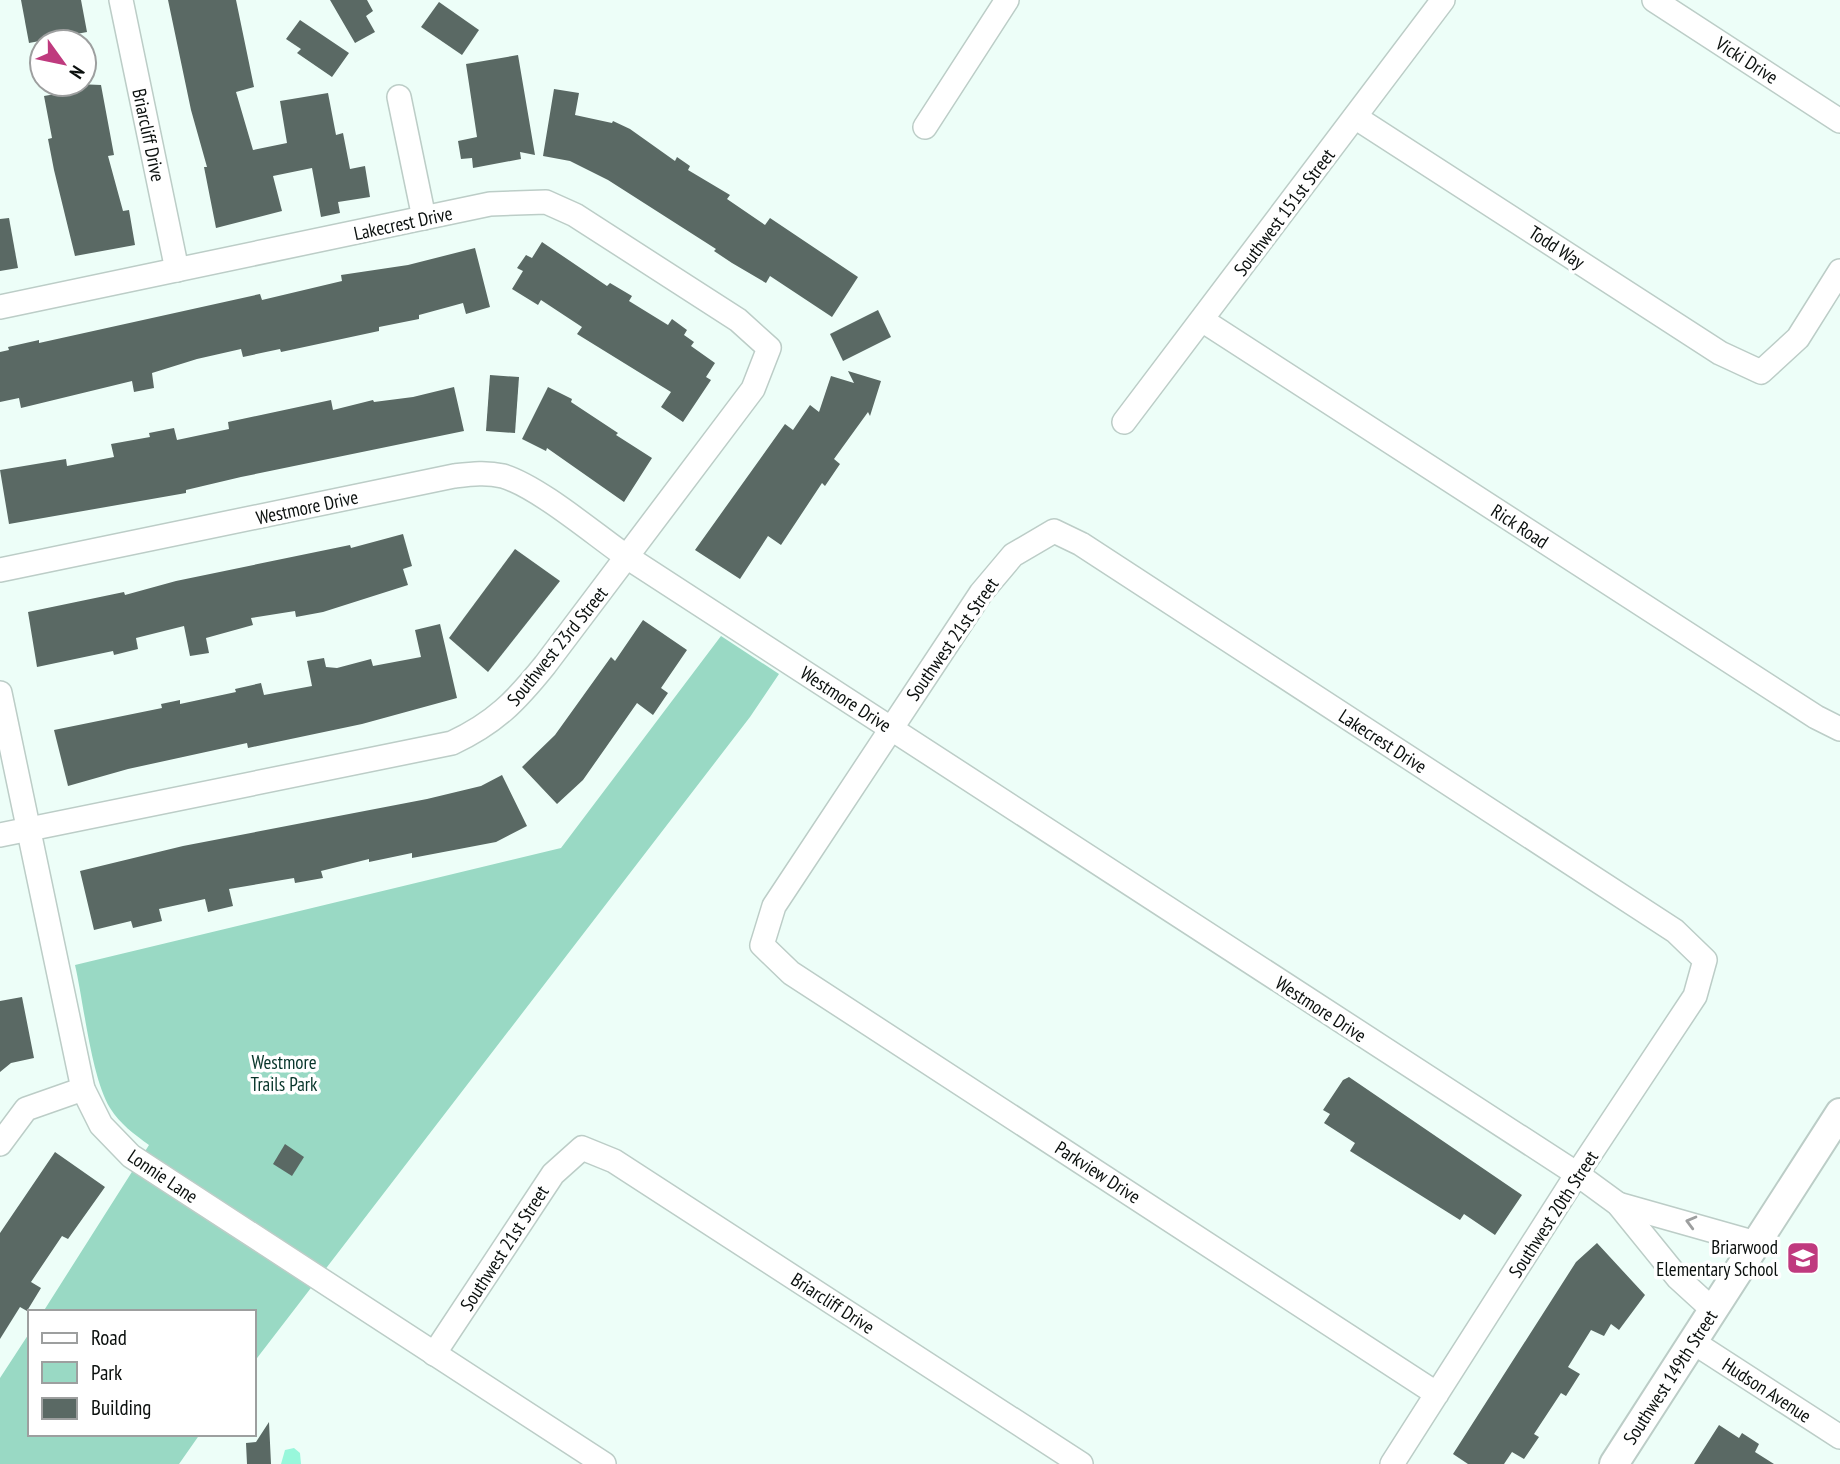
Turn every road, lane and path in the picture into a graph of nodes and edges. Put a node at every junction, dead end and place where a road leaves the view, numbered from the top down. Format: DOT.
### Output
graph roads {
  1 [pos="121,0"];
  2 [pos="1007,0"];
  3 [pos="1443,0"];
  4 [pos="1654,0"];
  5 [pos="1684,8"];
  6 [pos="399,97"];
  7 [pos="1355,117"];
  8 [pos="1840,121"];
  9 [pos="925,127"];
  10 [pos="424,218"];
  11 [pos="177,270"];
  12 [pos="1840,271"];
  13 [pos="0,307"];
  14 [pos="1202,320"];
  15 [pos="769,348"];
  16 [pos="1124,422"];
  17 [pos="1054,531"];
  18 [pos="626,557"];
  19 [pos="0,570"];
  20 [pos="0,693"];
  21 [pos="891,727"];
  22 [pos="1840,729"];
  23 [pos="29,830"];
  24 [pos="0,835"];
  25 [pos="762,945"];
  26 [pos="1705,960"];
  27 [pos="83,1089"];
  28 [pos="1840,1113"];
  29 [pos="0,1144"];
  30 [pos="582,1148"];
  31 [pos="1577,1174"];
  32 [pos="1618,1204"];
  33 [pos="1756,1243"];
  34 [pos="1713,1311"];
  35 [pos="1693,1342"];
  36 [pos="434,1354"];
  37 [pos="1437,1394"];
  38 [pos="1840,1437"];
  39 [pos="604,1464"];
  40 [pos="1081,1464"];
  41 [pos="1392,1464"];
  42 [pos="1614,1464"];
  1 -- 11 [label="street, Briarcliff Drive"];
  2 -- 9 [label="street"];
  3 -- 7 [label="street, Southwest 151st Street"];
  4 -- 5 [label="street, Vicki Drive"];
  5 -- 8 [label="street, Vicki Drive"];
  6 -- 10 [label="street"];
  7 -- 12 [label="street, Todd Way"];
  7 -- 14 [label="street, Southwest 151st Street"];
  10 -- 11 [label="street, Lakecrest Drive"];
  10 -- 15 [label="street, Lakecrest Drive"];
  11 -- 13 [label="street, Lakecrest Drive"];
  14 -- 16 [label="street, Southwest 151st Street"];
  14 -- 22 [label="street, Rick Road"];
  15 -- 18 [label="street, Southwest 23rd Street"];
  17 -- 21 [label="street, Southwest 21st Street"];
  17 -- 26 [label="street, Lakecrest Drive"];
  18 -- 19 [label="street, Westmore Drive"];
  18 -- 21 [label="street, Westmore Drive"];
  18 -- 23 [label="street, Southwest 23rd Street"];
  20 -- 23 [label="street, Lonnie Lane"];
  21 -- 25 [label="street, Southwest 21st Street"];
  21 -- 31 [label="street, Westmore Drive"];
  23 -- 24 [label="street, Southwest 23rd Street"];
  23 -- 27 [label="street, Lonnie Lane"];
  25 -- 37 [label="street, Parkview Drive"];
  26 -- 31 [label="street, Southwest 20th Street"];
  27 -- 29 [label="street"];
  27 -- 36 [label="street, Lonnie Lane"];
  28 -- 33 [label="street, Southwest 149th Street"];
  30 -- 36 [label="street, Southwest 21st Street"];
  30 -- 40 [label="street, Briarcliff Drive"];
  31 -- 32 [label="street, Westmore Drive"];
  31 -- 37 [label="street, Southwest 20th Street"];
  33 -- 32 [label="street, Westmore Drive, one-way"];
  32 -- 34 [label="street, Westmore Drive"];
  33 -- 34 [label="street, Southwest 149th Street"];
  34 -- 35 [label="street, Southwest 149th Street"];
  35 -- 38 [label="street, Hudson Avenue"];
  35 -- 42 [label="street, Southwest 149th Street"];
  36 -- 39 [label="street, Lonnie Lane"];
  37 -- 41 [label="street, Southwest 20th Street"];
}
